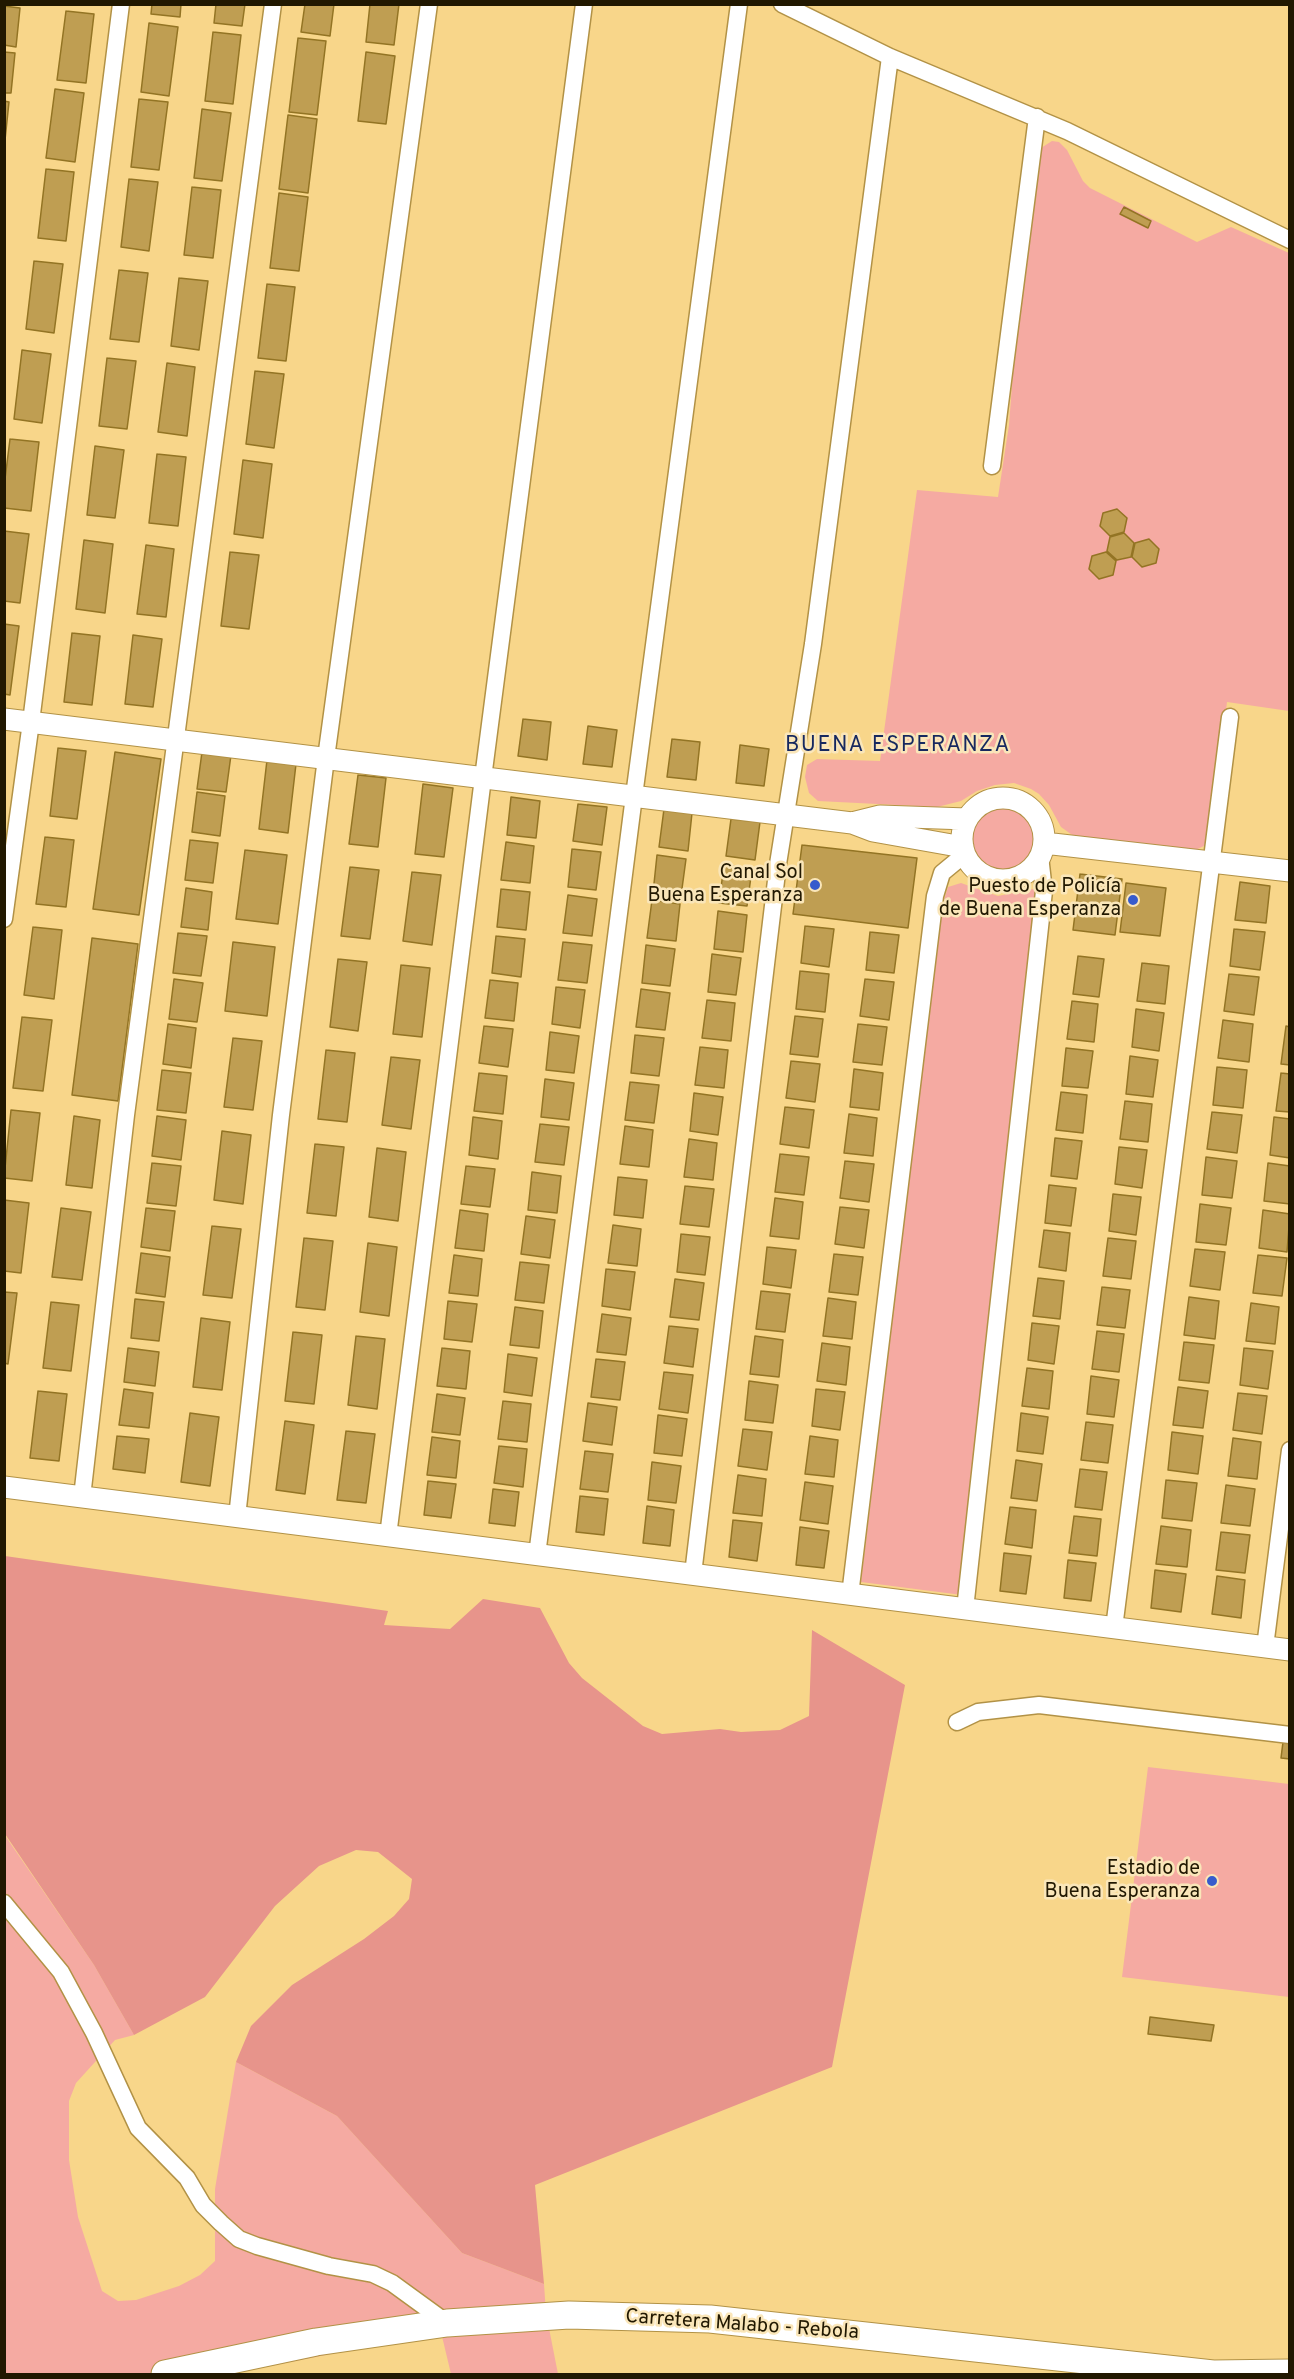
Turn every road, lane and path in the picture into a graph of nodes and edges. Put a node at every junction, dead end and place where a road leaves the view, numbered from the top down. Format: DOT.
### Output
graph roads {
  1 [pos="121,4"];
  2 [pos="273,4"];
  3 [pos="429,4"];
  4 [pos="584,4"];
  5 [pos="738,4"];
  6 [pos="782,4"];
  7 [pos="890,57"];
  8 [pos="1037,117"];
  9 [pos="1290,240"];
  10 [pos="992,466"];
  11 [pos="1230,717"];
  12 [pos="4,719"];
  13 [pos="32,722"];
  14 [pos="176,740"];
  15 [pos="326,758"];
  16 [pos="483,778"];
  17 [pos="634,796"];
  18 [pos="786,815"];
  19 [pos="967,819"];
  20 [pos="852,823"];
  21 [pos="1042,850"];
  22 [pos="964,851"];
  23 [pos="1212,863"];
  24 [pos="1290,871"];
  25 [pos="4,919"];
  26 [pos="1290,1450"];
  27 [pos="4,1487"];
  28 [pos="82,1497"];
  29 [pos="237,1517"];
  30 [pos="388,1536"];
  31 [pos="537,1555"];
  32 [pos="693,1575"];
  33 [pos="850,1595"];
  34 [pos="965,1609"];
  35 [pos="1114,1628"];
  36 [pos="1265,1647"];
  37 [pos="1290,1650"];
  38 [pos="957,1722"];
  39 [pos="1290,1735"];
  40 [pos="4,1903"];
  41 [pos="447,2323"];
  42 [pos="1290,2373"];
  43 [pos="165,2374"];
  44 [pos="1214,2374"];
  1 -- 13 [label="street"];
  2 -- 14 [label="street"];
  3 -- 15 [label="street"];
  4 -- 16 [label="street"];
  5 -- 17 [label="street"];
  6 -- 7 [label="street"];
  7 -- 8 [label="street"];
  7 -- 18 [label="street"];
  8 -- 9 [label="street"];
  8 -- 10 [label="street"];
  11 -- 23 [label="street"];
  12 -- 13 [label="street"];
  13 -- 14 [label="street"];
  13 -- 25 [label="street"];
  14 -- 15 [label="street"];
  14 -- 28 [label="street"];
  15 -- 16 [label="street"];
  15 -- 29 [label="street"];
  16 -- 17 [label="street"];
  16 -- 30 [label="street"];
  17 -- 18 [label="street"];
  17 -- 31 [label="street"];
  18 -- 20 [label="street"];
  18 -- 32 [label="street"];
  19 -- 20 [label="street"];
  19 -- 21 [label="street"];
  19 -- 22 [label="street"];
  20 -- 22 [label="street"];
  21 -- 22 [label="street"];
  21 -- 23 [label="street"];
  21 -- 34 [label="street"];
  22 -- 33 [label="street"];
  23 -- 24 [label="street"];
  23 -- 35 [label="street"];
  26 -- 36 [label="street"];
  27 -- 28 [label="street"];
  28 -- 29 [label="street"];
  29 -- 30 [label="street"];
  30 -- 31 [label="street"];
  31 -- 32 [label="street"];
  32 -- 33 [label="street"];
  33 -- 34 [label="street"];
  34 -- 35 [label="street"];
  35 -- 36 [label="street"];
  36 -- 37 [label="street"];
  38 -- 39 [label="street"];
  40 -- 41 [label="street"];
  41 -- 43 [label="main road, Carretera Malabo - Rebola"];
  41 -- 44 [label="main road, Carretera Malabo - Rebola"];
  42 -- 44 [label="main road, Carretera Malabo - Rebola"];
}
